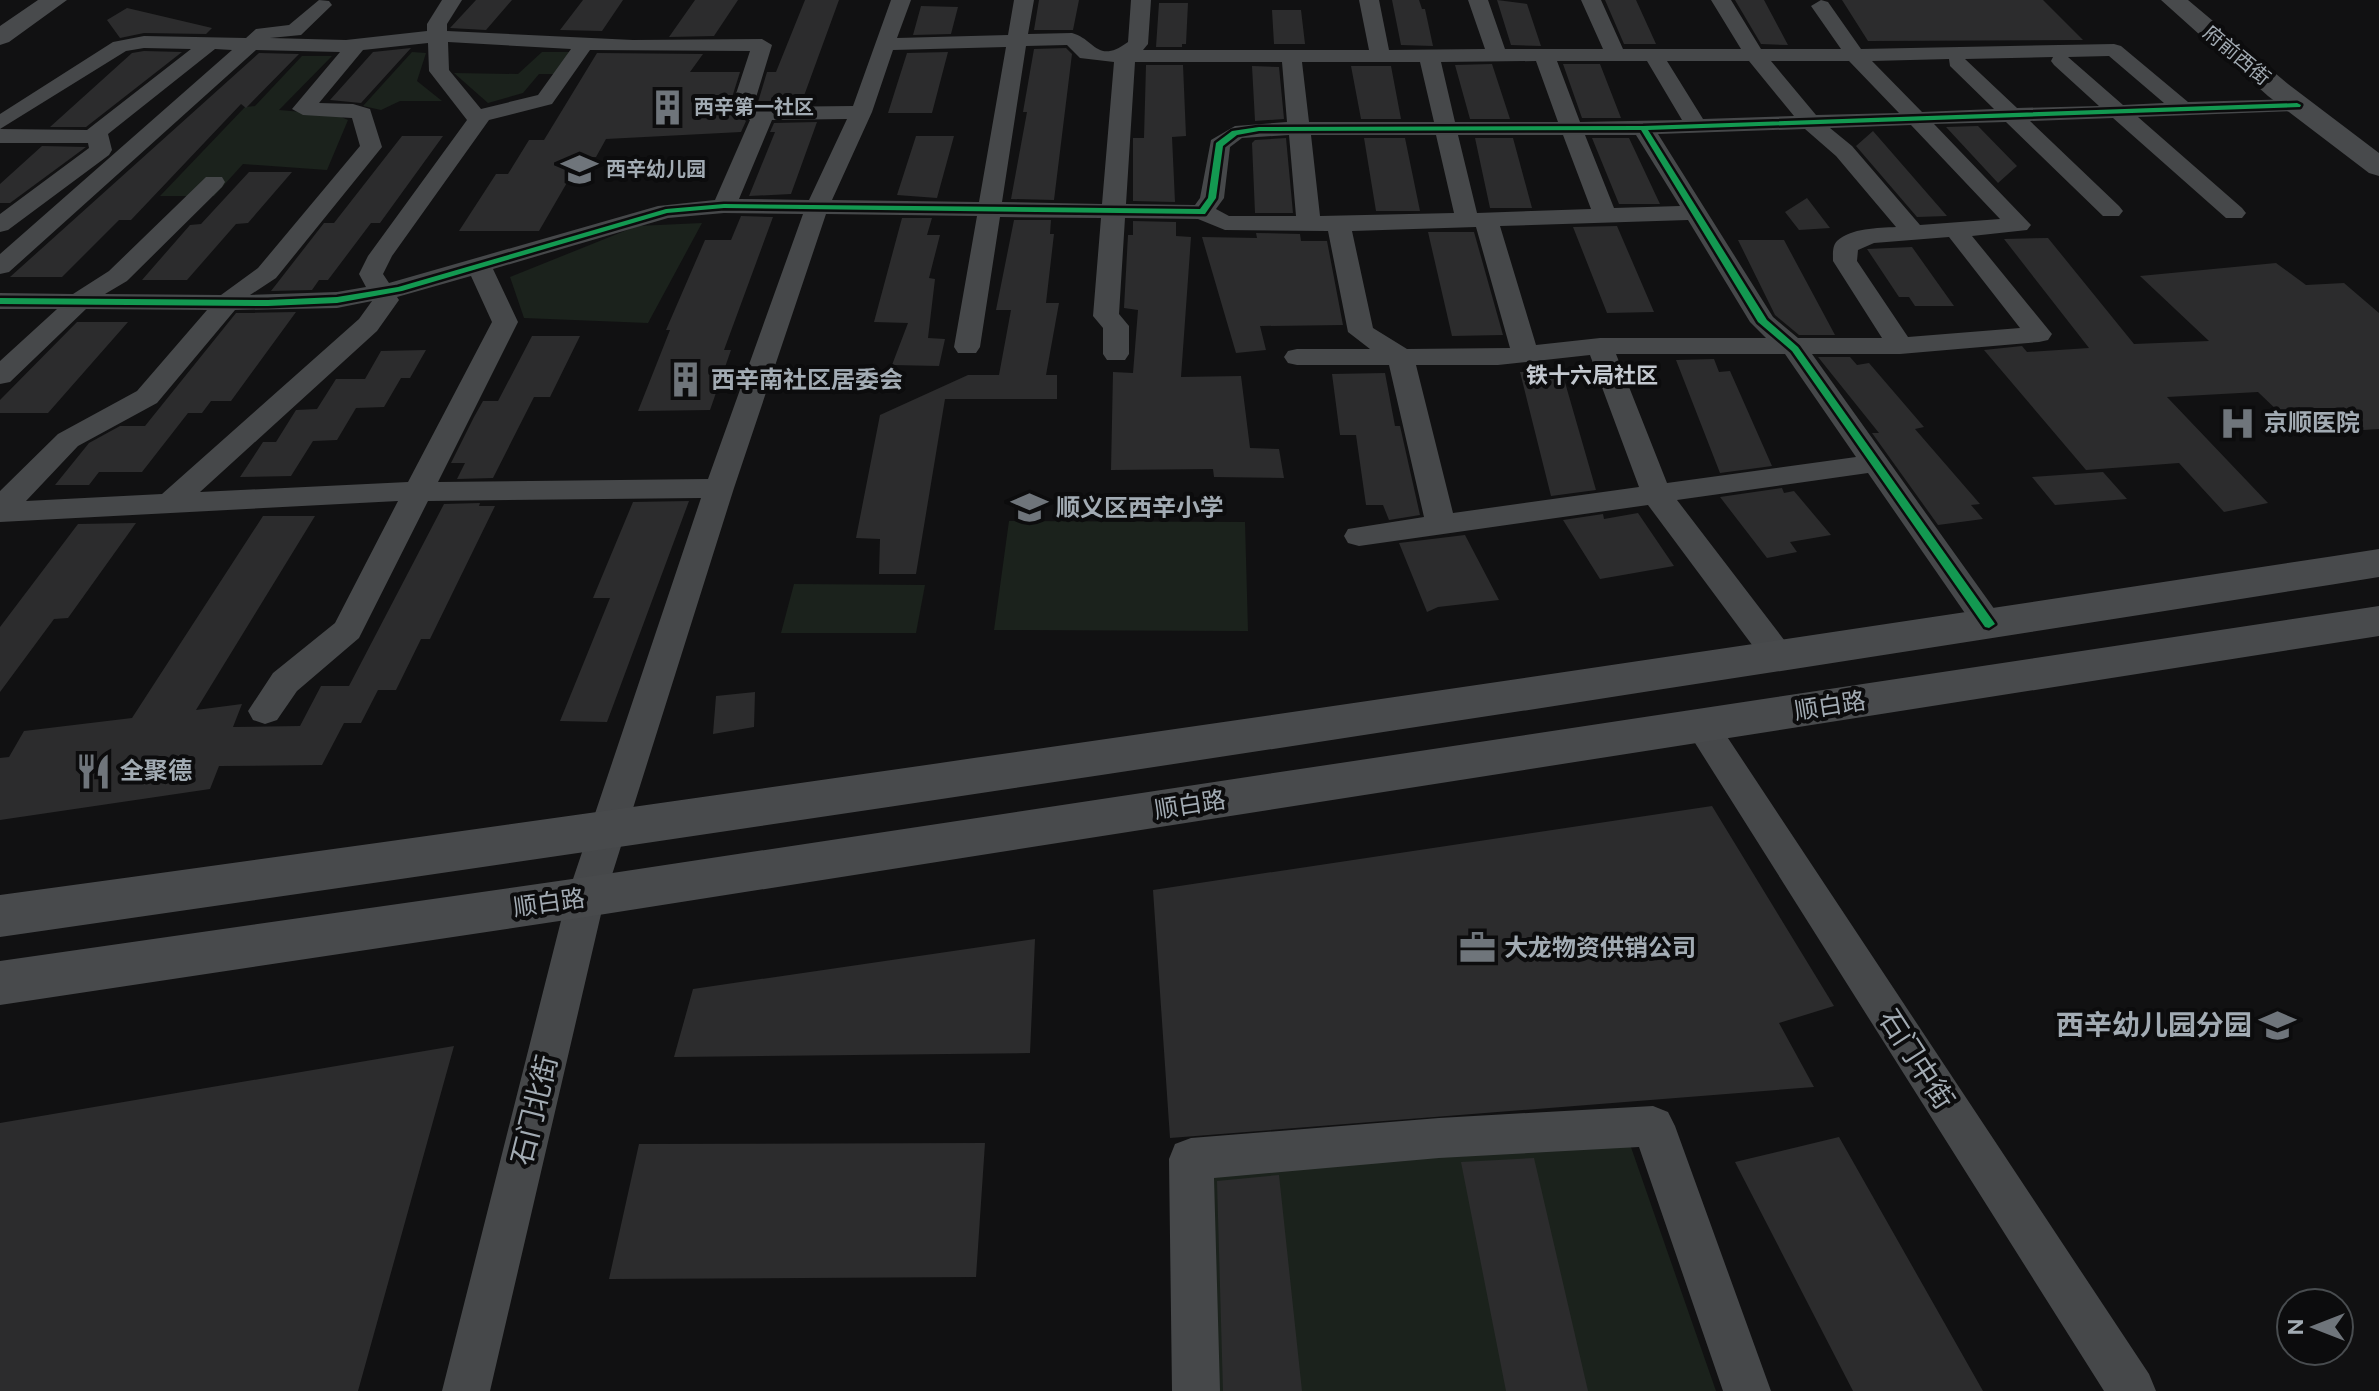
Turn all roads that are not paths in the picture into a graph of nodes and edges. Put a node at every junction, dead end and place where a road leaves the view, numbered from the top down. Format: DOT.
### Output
graph roads {
  1 [pos="13,0"];
  2 [pos="36,0"];
  3 [pos="55,0"];
  4 [pos="452,0"];
  5 [pos="901,0"];
  6 [pos="1024,0"];
  7 [pos="1141,0"];
  8 [pos="1369,0"];
  9 [pos="1478,0"];
  10 [pos="1591,0"];
  11 [pos="1721,0"];
  12 [pos="2173,0"];
  13 [pos="2197,0"];
  14 [pos="322,5"];
  15 [pos="1821,6"];
  16 [pos="0,9"];
  17 [pos="0,28"];
  18 [pos="438,36"];
  19 [pos="0,37"];
  20 [pos="1017,42"];
  21 [pos="211,43"];
  22 [pos="251,44"];
  23 [pos="584,44"];
  24 [pos="885,44"];
  25 [pos="357,45"];
  26 [pos="1291,55"];
  27 [pos="1380,55"];
  28 [pos="1429,55"];
  29 [pos="1497,55"];
  30 [pos="1544,55"];
  31 [pos="1616,55"];
  32 [pos="1755,55"];
  33 [pos="1855,55"];
  34 [pos="1125,56"];
  35 [pos="1654,56"];
  36 [pos="2061,61"];
  37 [pos="1957,62"];
  38 [pos="2297,105"];
  39 [pos="2181,107"];
  40 [pos="2116,109"];
  41 [pos="861,112"];
  42 [pos="2010,113"];
  43 [pos="757,114"];
  44 [pos="476,117"];
  45 [pos="1914,117"];
  46 [pos="1809,121"];
  47 [pos="0,123"];
  48 [pos="1696,126"];
  49 [pos="1572,128"];
  50 [pos="1643,128"];
  51 [pos="1299,129"];
  52 [pos="1446,129"];
  53 [pos="0,136"];
  54 [pos="100,143"];
  55 [pos="2379,146"];
  56 [pos="127,154"];
  57 [pos="2379,167"];
  58 [pos="214,182"];
  59 [pos="724,206"];
  60 [pos="817,207"];
  61 [pos="989,209"];
  62 [pos="1114,211"];
  63 [pos="2111,211"];
  64 [pos="1202,212"];
  65 [pos="1696,213"];
  66 [pos="2234,213"];
  67 [pos="1605,216"];
  68 [pos="1476,220"];
  69 [pos="1309,223"];
  70 [pos="1339,224"];
  71 [pos="0,225"];
  72 [pos="1956,231"];
  73 [pos="1914,233"];
  74 [pos="479,265"];
  75 [pos="0,267"];
  76 [pos="382,292"];
  77 [pos="0,301"];
  78 [pos="80,302"];
  79 [pos="228,303"];
  80 [pos="1600,346"];
  81 [pos="1900,346"];
  82 [pos="967,347"];
  83 [pos="1795,349"];
  84 [pos="1116,354"];
  85 [pos="1525,354"];
  86 [pos="1297,357"];
  87 [pos="1401,357"];
  88 [pos="0,376"];
  89 [pos="1875,463"];
  90 [pos="719,488"];
  91 [pos="418,491"];
  92 [pos="1656,494"];
  93 [pos="171,502"];
  94 [pos="0,505"];
  95 [pos="0,512"];
  96 [pos="1441,524"];
  97 [pos="1359,536"];
  98 [pos="2374,560"];
  99 [pos="2379,621"];
  100 [pos="1989,624"];
  101 [pos="1779,657"];
  102 [pos="265,711"];
  103 [pos="1702,726"];
  104 [pos="607,831"];
  105 [pos="586,897"];
  106 [pos="0,916"];
  107 [pos="0,983"];
  108 [pos="466,1391"];
  109 [pos="1196,1391"];
  110 [pos="1747,1391"];
  111 [pos="2132,1391"];
  1 -- 16 [label="main road"];
  2 -- 17 [label="main road"];
  3 -- 19 [label="main road"];
  4 -- 18 [label="street"];
  5 -- 24 [label="street, 石门北街"];
  6 -- 20 [label="street"];
  7 -- 34 [label="street"];
  8 -- 27 [label="street"];
  9 -- 29 [label="street"];
  10 -- 31 [label="street"];
  11 -- 32 [label="street"];
  12 -- 38 [label="main road, 府前西街"];
  13 -- 55 [label="main road, 府前西街"];
  14 -- 22 [label="street"];
  15 -- 33 [label="street"];
  18 -- 23 [label="street"];
  18 -- 25 [label="street"];
  18 -- 44 [label="street"];
  20 -- 24 [label="street"];
  20 -- 34 [label="street"];
  20 -- 61 [label="street"];
  21 -- 22 [label="street"];
  21 -- 47 [label="street"];
  21 -- 54 [label="street"];
  22 -- 25 [label="street"];
  22 -- 56 [label="street"];
  23 -- 43 [label="street"];
  23 -- 44 [label="street"];
  24 -- 41 [label="street, 石门北街"];
  25 -- 79 [label="street"];
  26 -- 27 [label="street"];
  26 -- 34 [label="street"];
  26 -- 51 [label="street"];
  27 -- 28 [label="street"];
  28 -- 29 [label="street"];
  28 -- 52 [label="street"];
  29 -- 30 [label="street"];
  30 -- 31 [label="street"];
  30 -- 49 [label="street"];
  31 -- 35 [label="street"];
  32 -- 33 [label="street"];
  32 -- 35 [label="street"];
  32 -- 46 [label="street"];
  33 -- 39 [label="street"];
  33 -- 45 [label="street"];
  34 -- 62 [label="street"];
  35 -- 48 [label="street"];
  36 -- 40 [label="street"];
  37 -- 42 [label="street"];
  38 -- 39 [label="street"];
  38 -- 57 [label="main road, 府前西街"];
  39 -- 40 [label="street"];
  40 -- 42 [label="street"];
  40 -- 66 [label="street"];
  41 -- 43 [label="street"];
  41 -- 60 [label="street, 石门北街"];
  42 -- 45 [label="street"];
  42 -- 63 [label="street"];
  43 -- 59 [label="street"];
  44 -- 76 [label="street"];
  45 -- 46 [label="street"];
  45 -- 72 [label="street"];
  46 -- 48 [label="street"];
  46 -- 73 [label="street"];
  48 -- 50 [label="street"];
  49 -- 50 [label="street"];
  49 -- 52 [label="street"];
  49 -- 67 [label="street"];
  50 -- 65 [label="street"];
  51 -- 52 [label="street"];
  51 -- 64 [label="street"];
  51 -- 69 [label="street"];
  52 -- 68 [label="street"];
  53 -- 54 [label="street"];
  54 -- 56 [label="street"];
  54 -- 71 [label="street"];
  56 -- 75 [label="street"];
  58 -- 78 [label="street"];
  59 -- 60 [label="street"];
  59 -- 74 [label="street"];
  60 -- 61 [label="street"];
  60 -- 90 [label="street, 石门北街"];
  61 -- 62 [label="street"];
  61 -- 82 [label="street"];
  62 -- 64 [label="street"];
  62 -- 84 [label="street"];
  64 -- 69 [label="street"];
  65 -- 67 [label="street"];
  65 -- 83 [label="street"];
  67 -- 68 [label="street"];
  68 -- 70 [label="street"];
  68 -- 85 [label="street"];
  69 -- 70 [label="street"];
  70 -- 87 [label="street"];
  72 -- 73 [label="street"];
  72 -- 81 [label="street"];
  73 -- 81 [label="street"];
  74 -- 76 [label="street"];
  74 -- 91 [label="street"];
  76 -- 79 [label="street"];
  76 -- 93 [label="street"];
  77 -- 78 [label="street"];
  78 -- 79 [label="street"];
  78 -- 88 [label="street"];
  79 -- 94 [label="street"];
  80 -- 83 [label="street"];
  80 -- 85 [label="street"];
  80 -- 92 [label="street"];
  81 -- 83 [label="street"];
  83 -- 89 [label="street"];
  85 -- 87 [label="street"];
  86 -- 87 [label="street"];
  87 -- 96 [label="street"];
  89 -- 92 [label="street"];
  89 -- 100 [label="street"];
  90 -- 91 [label="street"];
  90 -- 104 [label="street, 石门北街"];
  91 -- 93 [label="street"];
  91 -- 102 [label="street"];
  92 -- 96 [label="street"];
  92 -- 101 [label="street"];
  93 -- 95 [label="street"];
  96 -- 97 [label="street"];
  98 -- 100 [label="main road"];
  99 -- 103 [label="main road, 顺白路"];
  100 -- 101 [label="main road"];
  101 -- 104 [label="main road"];
  103 -- 105 [label="main road, 顺白路"];
  103 -- 111 [label="street, 石门中街"];
  104 -- 105 [label="street, 石门北街"];
  104 -- 106 [label="main road"];
  105 -- 107 [label="main road, 顺白路"];
  105 -- 108 [label="street, 石门北街"];
  109 -- 110 [label="street"];
}
